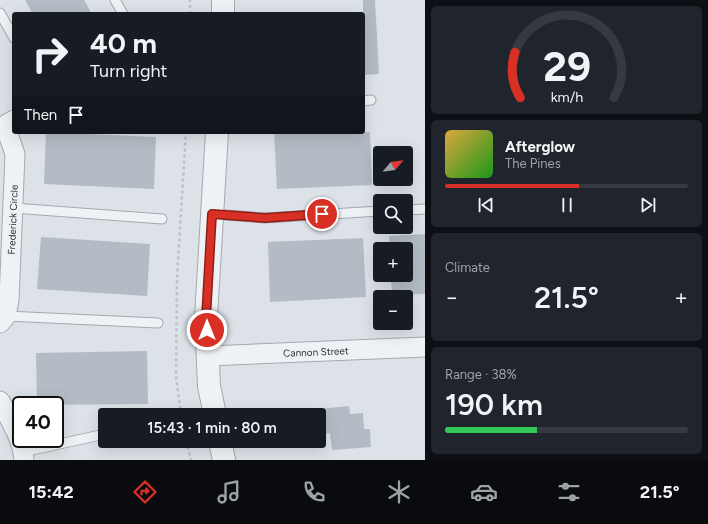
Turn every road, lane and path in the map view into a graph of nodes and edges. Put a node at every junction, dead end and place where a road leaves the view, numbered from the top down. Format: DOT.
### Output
graph roads {
  1 [pos="115,0"];
  2 [pos="190,0"];
  3 [pos="222,0"];
  4 [pos="122,12"];
  5 [pos="190,12"];
  6 [pos="223,12"];
  7 [pos="0,13"];
  8 [pos="12,34"];
  9 [pos="6,124"];
  10 [pos="186,134"];
  11 [pos="217,134"];
  12 [pos="13,208"];
  13 [pos="425,209"];
  14 [pos="413,210"];
  15 [pos="373,211"];
  16 [pos="212,214"];
  17 [pos="162,219"];
  18 [pos="3,320"];
  19 [pos="158,323"];
  20 [pos="425,347"];
  21 [pos="208,356"];
  22 [pos="0,401"];
  23 [pos="180,408"];
  24 [pos="214,408"];
  25 [pos="98,436"];
  26 [pos="188,448"];
  27 [pos="221,448"];
  28 [pos="24,456"];
  29 [pos="191,460"];
  30 [pos="224,460"];
  1 -- 4 [label="lane"];
  2 -- 5 [label="path"];
  3 -- 6 [label="street"];
  7 -- 8 [label="lane"];
  9 -- 12 [label="street, Frederick Circle"];
  10 -- 23 [label="path"];
  11 -- 16 [label="street"];
  12 -- 17 [label="lane"];
  12 -- 18 [label="street, Frederick Circle"];
  13 -- 14 [label="lane"];
  15 -- 16 [label="lane"];
  16 -- 21 [label="street"];
  18 -- 19 [label="lane"];
  20 -- 21 [label="street, Cannon Street"];
  21 -- 24 [label="street"];
  22 -- 28 [label="street"];
  25 -- 28 [label="lane"];
  26 -- 29 [label="path"];
  27 -- 30 [label="street"];
}
